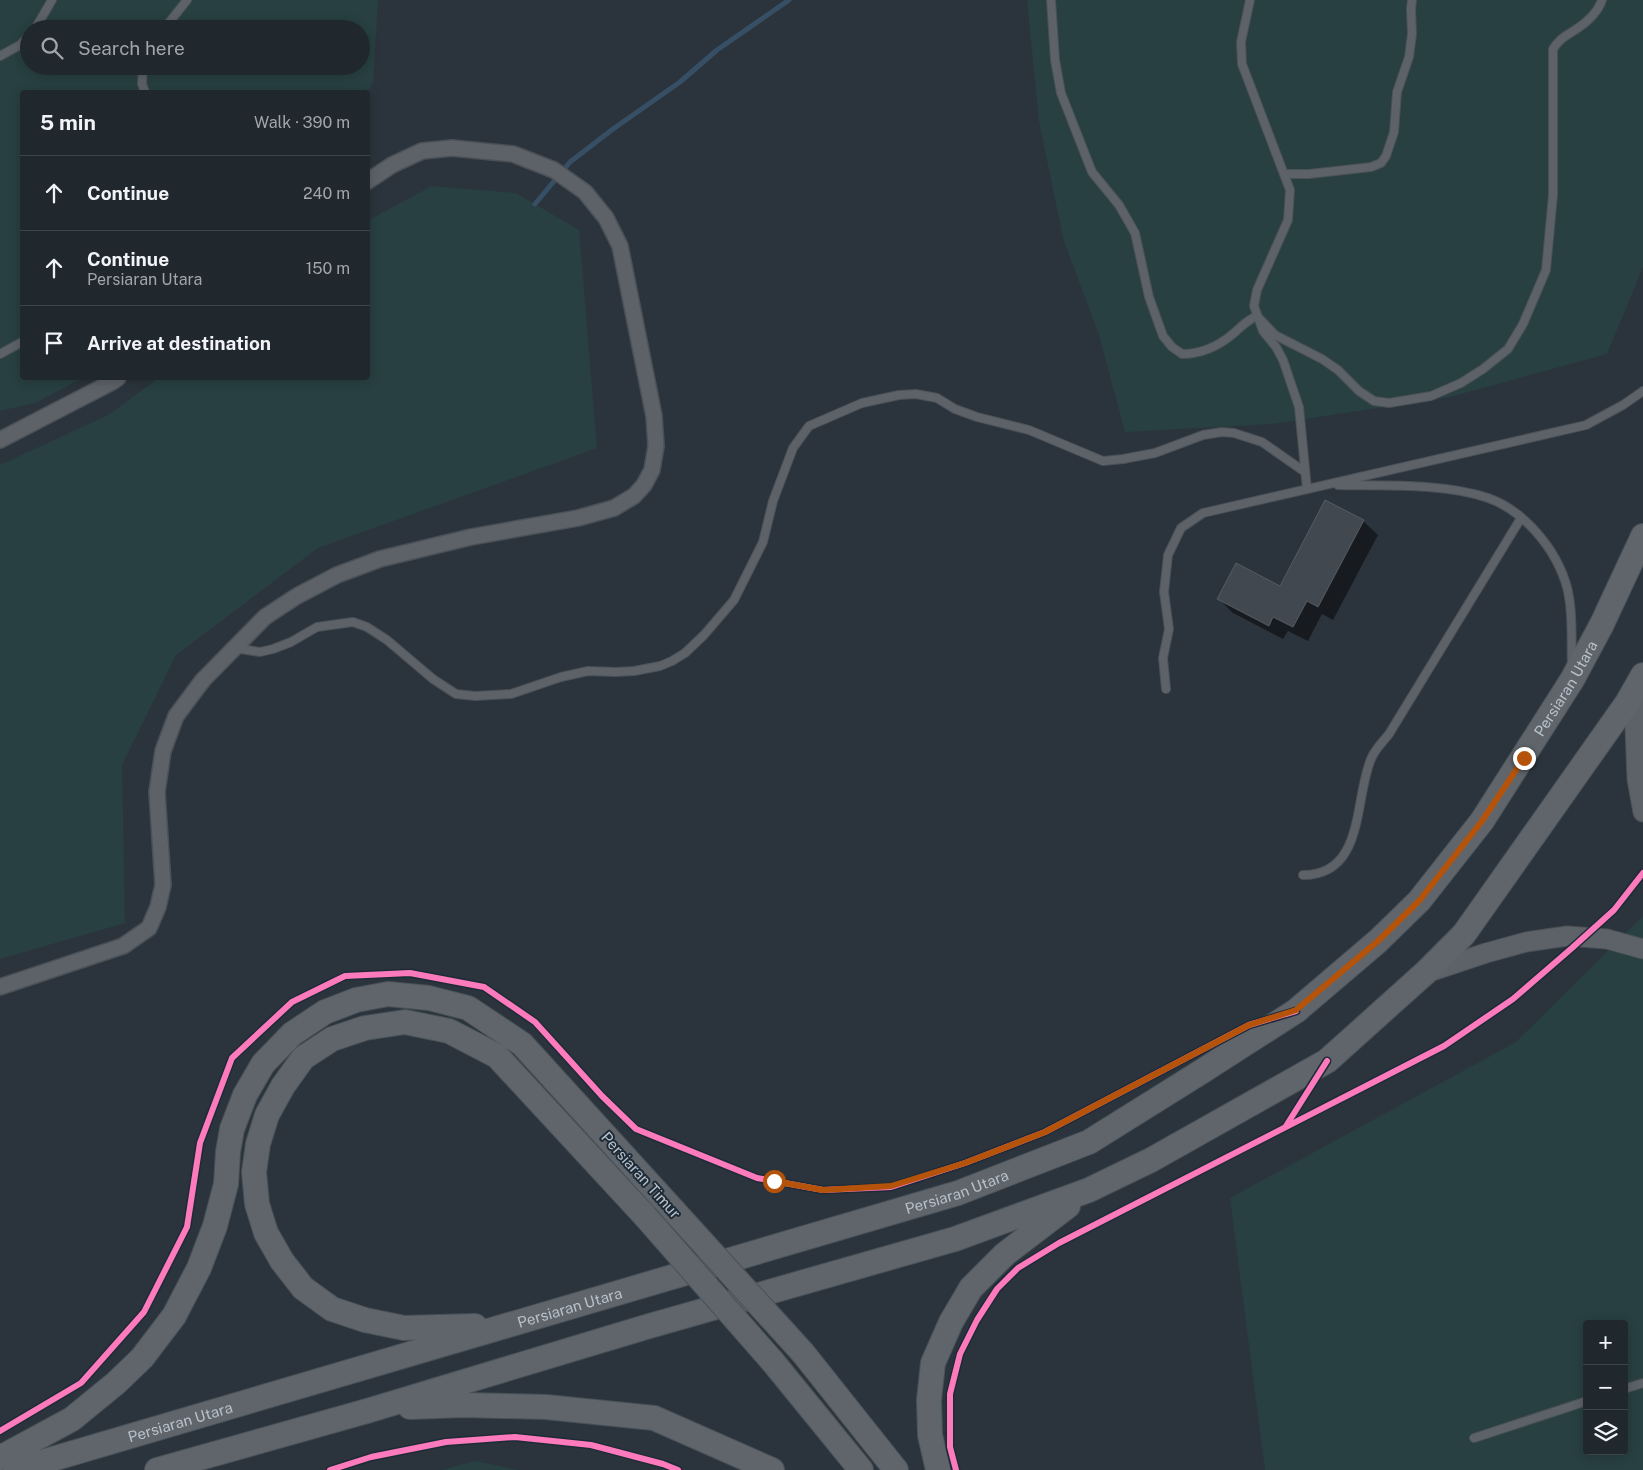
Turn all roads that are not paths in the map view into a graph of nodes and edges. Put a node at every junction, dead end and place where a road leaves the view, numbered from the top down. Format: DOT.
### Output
graph roads {
  1 [pos="52,0"];
  2 [pos="187,0"];
  3 [pos="1050,0"];
  4 [pos="1250,0"];
  5 [pos="1412,0"];
  6 [pos="1602,0"];
  7 [pos="40,20"];
  8 [pos="171,20"];
  9 [pos="20,45"];
  10 [pos="0,56"];
  11 [pos="142,75"];
  12 [pos="145,90"];
  13 [pos="1284,174"];
  14 [pos="370,180"];
  15 [pos="1256,316"];
  16 [pos="20,343"];
  17 [pos="0,354"];
  18 [pos="115,380"];
  19 [pos="1643,391"];
  20 [pos="0,440"];
  21 [pos="1305,472"];
  22 [pos="1328,484"];
  23 [pos="1307,490"];
  24 [pos="1521,518"];
  25 [pos="1643,536"];
  26 [pos="234,648"];
  27 [pos="1643,675"];
  28 [pos="1643,679"];
  29 [pos="1572,680"];
  30 [pos="1166,689"];
  31 [pos="1643,812"];
  32 [pos="1303,875"];
  33 [pos="1643,949"];
  34 [pos="1426,973"];
  35 [pos="0,987"];
  36 [pos="1089,1190"];
  37 [pos="521,1323"];
  38 [pos="1643,1383"];
  39 [pos="1628,1388"];
  40 [pos="1583,1402"];
  41 [pos="367,1411"];
  42 [pos="1474,1438"];
  43 [pos="0,1458"];
  44 [pos="16,1470"];
  45 [pos="157,1470"];
  46 [pos="772,1470"];
  47 [pos="861,1470"];
  48 [pos="896,1470"];
  49 [pos="938,1470"];
  1 -- 7 [label="lane"];
  2 -- 8 [label="lane"];
  3 -- 15 [label="lane"];
  4 -- 13 [label="lane"];
  5 -- 13 [label="lane"];
  6 -- 15 [label="lane"];
  9 -- 10 [label="lane"];
  11 -- 12 [label="lane"];
  13 -- 15 [label="lane"];
  14 -- 26 [label="street"];
  15 -- 21 [label="lane"];
  16 -- 17 [label="lane"];
  18 -- 20 [label="street"];
  19 -- 22 [label="lane"];
  21 -- 23 [label="lane"];
  21 -- 26 [label="lane"];
  22 -- 23 [label="lane"];
  22 -- 24 [label="lane"];
  23 -- 30 [label="lane"];
  24 -- 29 [label="lane"];
  24 -- 32 [label="lane"];
  25 -- 29 [label="main road, Persiaran Utara"];
  26 -- 35 [label="street"];
  27 -- 34 [label="main road"];
  28 -- 31 [label="street"];
  29 -- 37 [label="main road, Persiaran Utara"];
  33 -- 34 [label="street"];
  34 -- 36 [label="main road"];
  36 -- 41 [label="main road"];
  36 -- 49 [label="main road"];
  37 -- 44 [label="main road, Persiaran Utara"];
  37 -- 47 [label="main road, Persiaran Timur, bridge"];
  38 -- 39 [label="lane"];
  40 -- 42 [label="lane"];
  41 -- 45 [label="main road"];
  41 -- 46 [label="main road"];
  43 -- 48 [label="main road, Persiaran Timur, bridge"];
}
